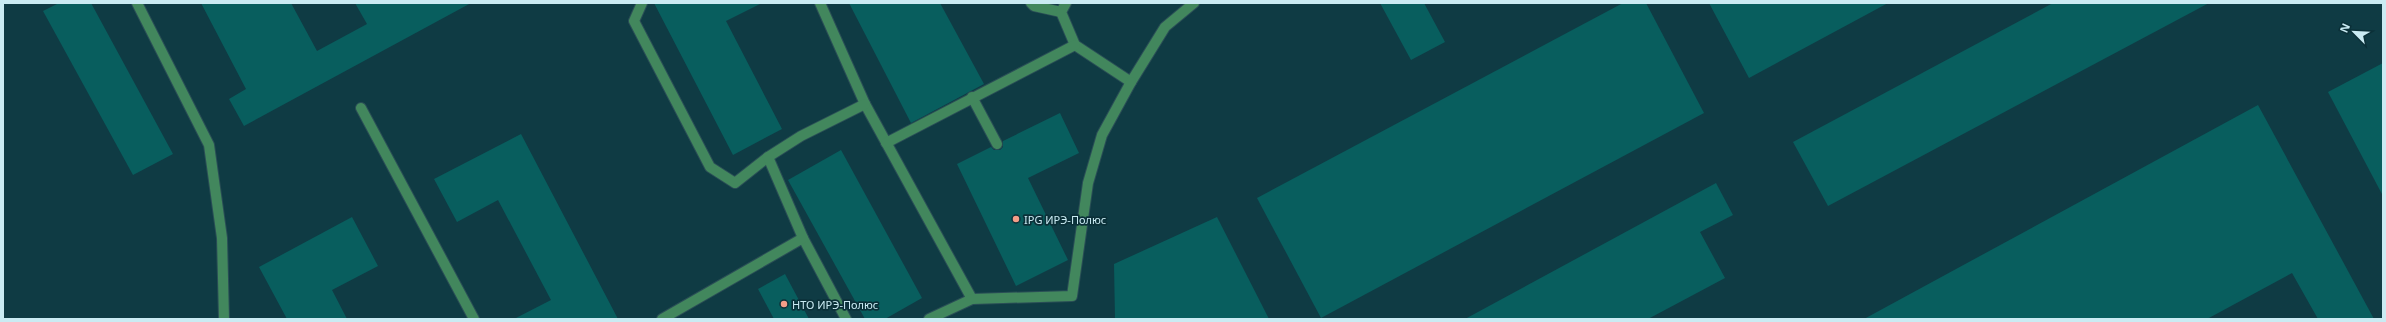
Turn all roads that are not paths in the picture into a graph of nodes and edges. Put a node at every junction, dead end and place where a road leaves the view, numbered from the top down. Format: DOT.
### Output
graph roads {
  1 [pos="137,3"];
  2 [pos="642,3"];
  3 [pos="820,3"];
  4 [pos="1031,3"];
  5 [pos="1066,3"];
  6 [pos="1194,3"];
  7 [pos="1061,12"];
  8 [pos="1075,45"];
  9 [pos="1131,82"];
  10 [pos="972,97"];
  11 [pos="865,104"];
  12 [pos="361,108"];
  13 [pos="886,142"];
  14 [pos="997,144"];
  15 [pos="768,157"];
  16 [pos="804,238"];
  17 [pos="972,299"];
  18 [pos="224,319"];
  19 [pos="474,319"];
  20 [pos="662,319"];
  21 [pos="846,319"];
  22 [pos="929,319"];
  1 -- 18 [label="lane"];
  2 -- 15 [label="lane"];
  3 -- 11 [label="lane"];
  4 -- 7 [label="lane"];
  5 -- 7 [label="lane"];
  6 -- 9 [label="lane"];
  7 -- 8 [label="lane"];
  8 -- 9 [label="lane"];
  8 -- 10 [label="lane"];
  9 -- 17 [label="lane"];
  10 -- 13 [label="lane"];
  10 -- 14 [label="lane"];
  11 -- 13 [label="lane"];
  11 -- 15 [label="lane"];
  12 -- 19 [label="lane"];
  13 -- 17 [label="lane"];
  15 -- 16 [label="lane"];
  16 -- 20 [label="lane"];
  16 -- 21 [label="lane"];
  17 -- 22 [label="lane"];
}
